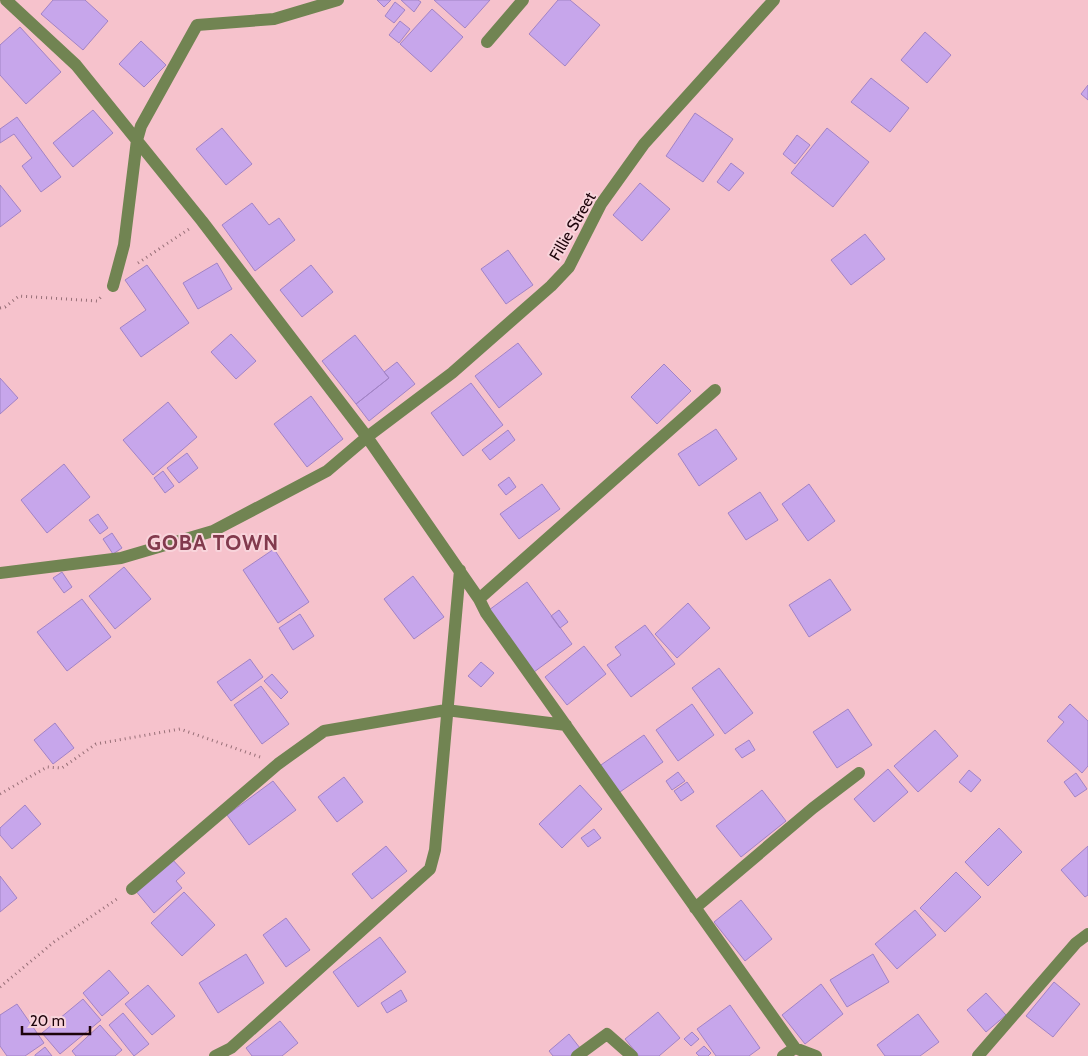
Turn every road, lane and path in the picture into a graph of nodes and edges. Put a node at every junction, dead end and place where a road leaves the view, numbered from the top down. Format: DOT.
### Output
graph roads {
  1 [pos="6,0"];
  2 [pos="338,0"];
  3 [pos="524,0"];
  4 [pos="774,0"];
  5 [pos="487,42"];
  6 [pos="136,140"];
  7 [pos="113,286"];
  8 [pos="716,390"];
  9 [pos="367,437"];
  10 [pos="460,570"];
  11 [pos="0,573"];
  12 [pos="479,598"];
  13 [pos="446,710"];
  14 [pos="566,725"];
  15 [pos="278,764"];
  16 [pos="859,772"];
  17 [pos="0,794"];
  18 [pos="132,889"];
  19 [pos="695,908"];
  20 [pos="1088,934"];
  21 [pos="0,987"];
  22 [pos="795,1048"];
  23 [pos="215,1056"];
  24 [pos="577,1056"];
  25 [pos="632,1056"];
  26 [pos="783,1056"];
  27 [pos="816,1056"];
  28 [pos="978,1056"];
  1 -- 6 [label="street"];
  2 -- 6 [label="street"];
  3 -- 5 [label="street"];
  4 -- 9 [label="street, Fillie Street"];
  6 -- 7 [label="street"];
  6 -- 9 [label="street"];
  8 -- 12 [label="street"];
  9 -- 10 [label="street"];
  9 -- 11 [label="street, Fillie Street"];
  10 -- 12 [label="street"];
  10 -- 13 [label="street"];
  12 -- 14 [label="street"];
  13 -- 14 [label="street"];
  13 -- 15 [label="street"];
  13 -- 23 [label="street"];
  14 -- 19 [label="street"];
  15 -- 17 [label="path"];
  15 -- 18 [label="street"];
  16 -- 19 [label="street"];
  18 -- 21 [label="path"];
  19 -- 22 [label="street"];
  20 -- 28 [label="street"];
  22 -- 26 [label="street"];
  22 -- 27 [label="street"];
  24 -- 25 [label="street"];
}
